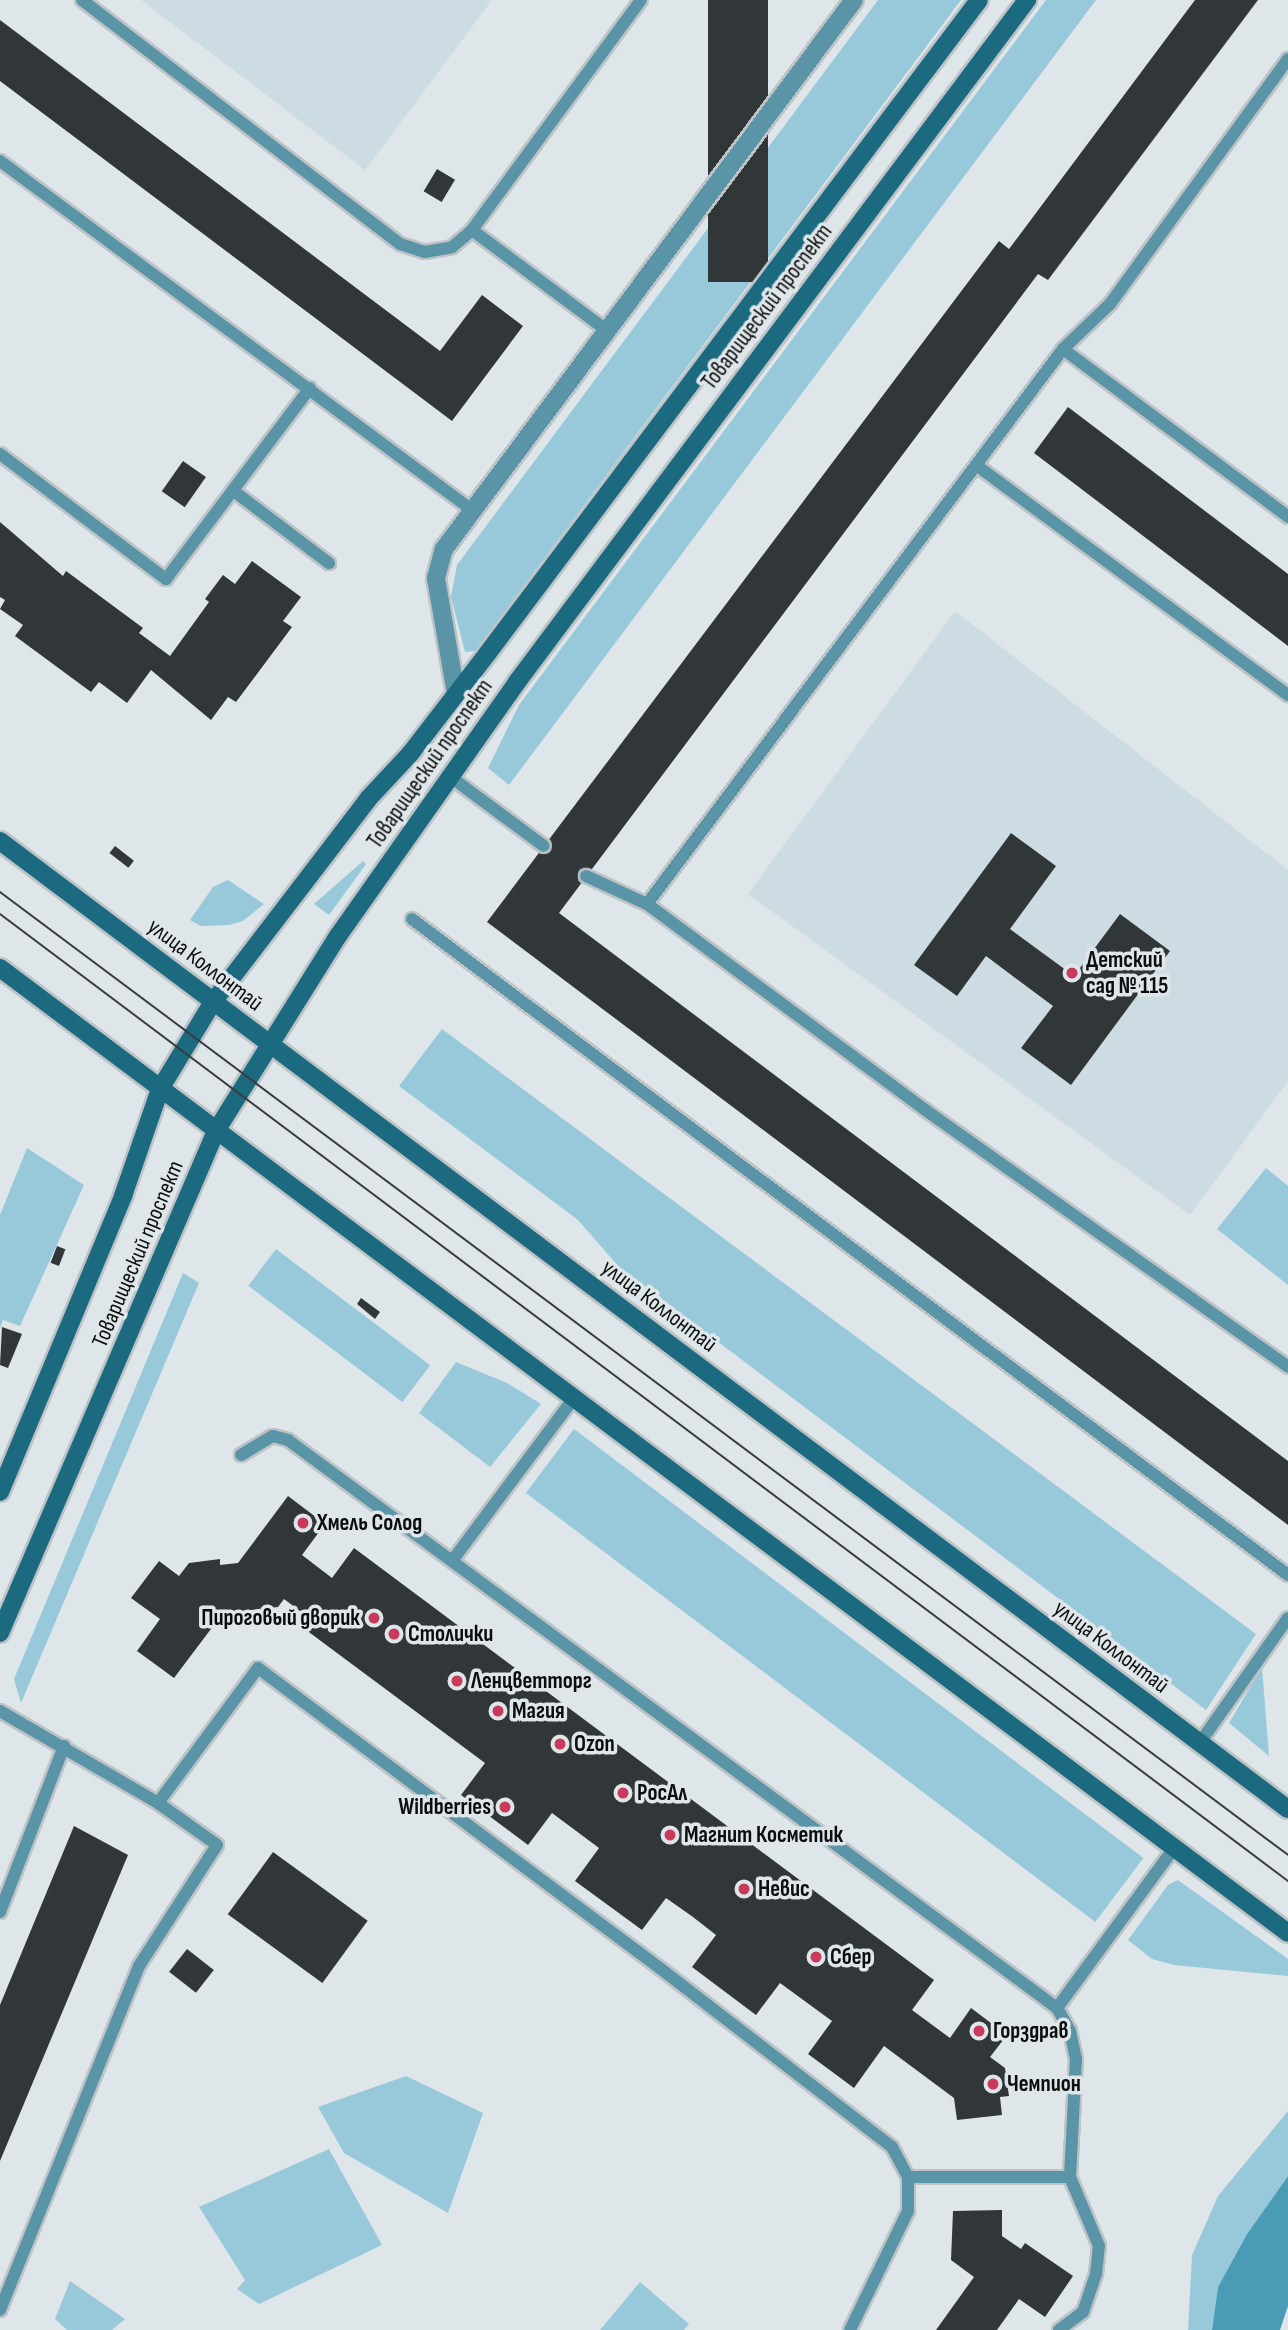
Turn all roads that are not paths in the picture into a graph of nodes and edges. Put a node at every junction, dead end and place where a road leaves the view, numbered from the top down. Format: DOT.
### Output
graph roads {
  1 [pos="82,0"];
  2 [pos="640,0"];
  3 [pos="854,0"];
  4 [pos="979,0"];
  5 [pos="1027,0"];
  6 [pos="1288,59"];
  7 [pos="0,161"];
  8 [pos="472,230"];
  9 [pos="606,330"];
  10 [pos="1063,349"];
  11 [pos="310,388"];
  12 [pos="0,454"];
  13 [pos="976,465"];
  14 [pos="235,492"];
  15 [pos="472,510"];
  16 [pos="1288,517"];
  17 [pos="329,562"];
  18 [pos="456,694"];
  19 [pos="1288,695"];
  20 [pos="452,778"];
  21 [pos="0,841"];
  22 [pos="544,846"];
  23 [pos="586,876"];
  24 [pos="647,904"];
  25 [pos="412,919"];
  26 [pos="0,968"];
  27 [pos="213,1002"];
  28 [pos="271,1045"];
  29 [pos="160,1090"];
  30 [pos="216,1131"];
  31 [pos="1288,1367"];
  32 [pos="574,1398"];
  33 [pos="241,1455"];
  34 [pos="0,1492"];
  35 [pos="452,1561"];
  36 [pos="1288,1575"];
  37 [pos="1288,1618"];
  38 [pos="0,1633"];
  39 [pos="0,1711"];
  40 [pos="1199,1744"];
  41 [pos="64,1746"];
  42 [pos="158,1803"];
  43 [pos="1288,1809"];
  44 [pos="1174,1847"];
  45 [pos="0,1912"];
  46 [pos="1288,1933"];
  47 [pos="1057,2008"];
  48 [pos="908,2177"];
  49 [pos="1070,2177"];
  50 [pos="0,2310"];
  51 [pos="850,2330"];
  52 [pos="1059,2330"];
  1 -- 8 [label="lane"];
  2 -- 8 [label="lane"];
  3 -- 9 [label="street"];
  4 -- 18 [label="street, Товарищеский проспект"];
  5 -- 20 [label="street, Товарищеский проспект"];
  6 -- 10 [label="lane"];
  7 -- 11 [label="lane"];
  8 -- 9 [label="lane"];
  9 -- 15 [label="street"];
  10 -- 13 [label="lane"];
  10 -- 16 [label="lane"];
  11 -- 14 [label="lane"];
  11 -- 15 [label="lane"];
  12 -- 14 [label="lane"];
  13 -- 19 [label="lane"];
  13 -- 24 [label="lane"];
  14 -- 17 [label="lane"];
  15 -- 18 [label="street"];
  18 -- 27 [label="street, Товарищеский проспект"];
  20 -- 22 [label="lane"];
  20 -- 28 [label="street, Товарищеский проспект"];
  21 -- 27 [label="street, улица Коллонтай"];
  23 -- 24 [label="lane"];
  24 -- 31 [label="lane"];
  25 -- 36 [label="lane"];
  26 -- 29 [label="street"];
  27 -- 28 [label="street, улица Коллонтай"];
  27 -- 29 [label="street, Товарищеский проспект"];
  28 -- 30 [label="street, Товарищеский проспект"];
  28 -- 40 [label="street, улица Коллонтай"];
  29 -- 30 [label="street"];
  29 -- 34 [label="street, Товарищеский проспект"];
  30 -- 32 [label="street"];
  30 -- 38 [label="street, Товарищеский проспект"];
  32 -- 35 [label="lane"];
  32 -- 44 [label="street"];
  33 -- 35 [label="lane"];
  35 -- 47 [label="lane"];
  37 -- 40 [label="lane"];
  39 -- 41 [label="lane"];
  40 -- 43 [label="street, улица Коллонтай"];
  41 -- 42 [label="lane"];
  41 -- 45 [label="lane"];
  42 -- 48 [label="lane"];
  42 -- 50 [label="lane"];
  44 -- 46 [label="street"];
  44 -- 47 [label="lane"];
  47 -- 49 [label="lane"];
  48 -- 49 [label="lane"];
  48 -- 51 [label="lane"];
  49 -- 52 [label="lane"];
}
